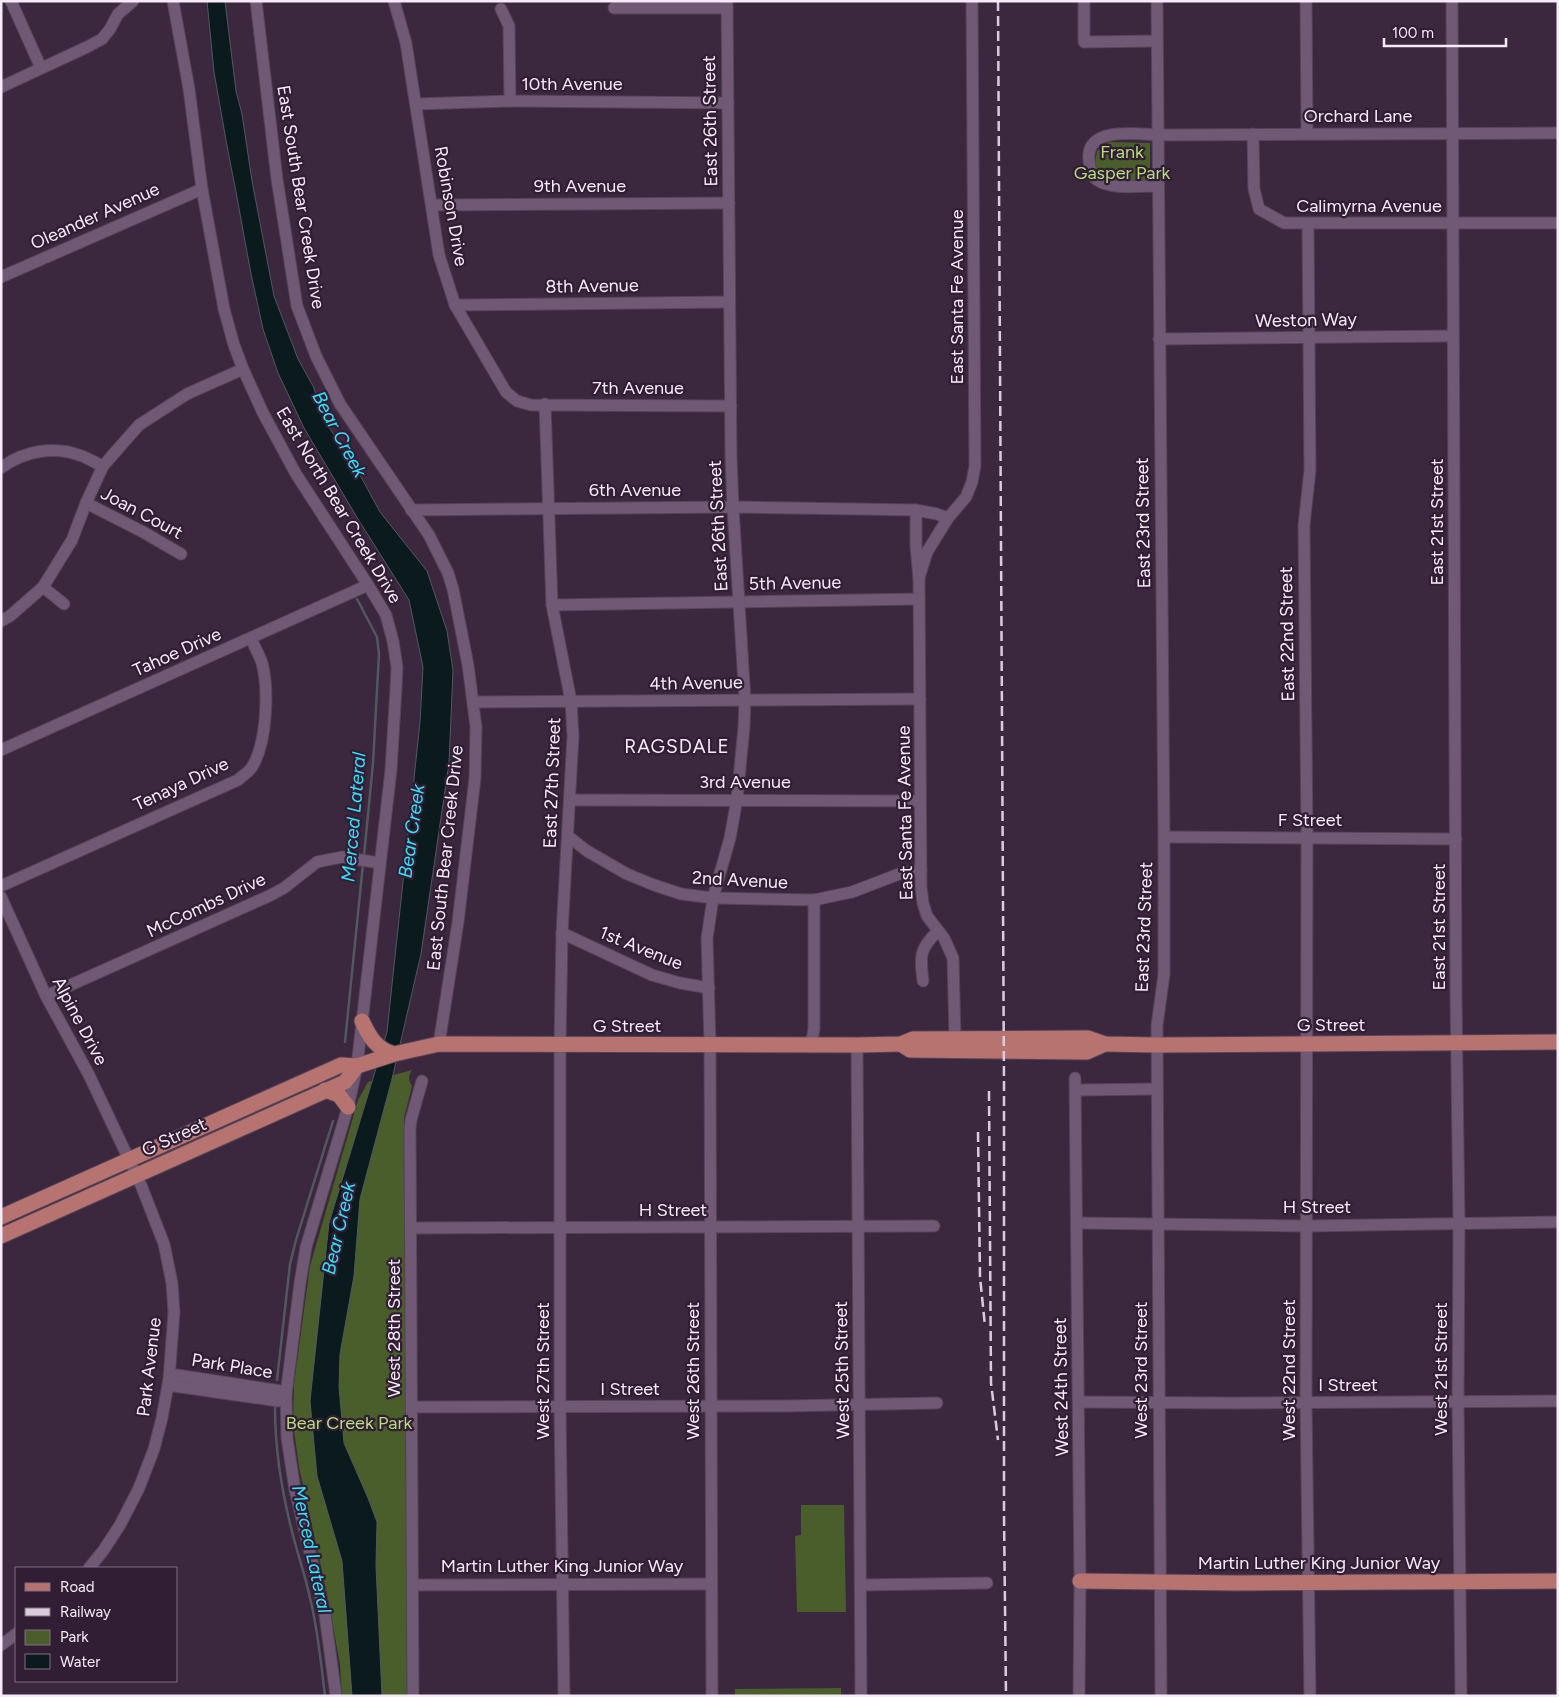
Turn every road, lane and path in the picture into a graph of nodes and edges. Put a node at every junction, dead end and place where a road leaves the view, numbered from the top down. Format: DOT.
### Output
graph roads {
  1 [pos="11,1"];
  2 [pos="134,1"];
  3 [pos="173,1"];
  4 [pos="256,1"];
  5 [pos="394,1"];
  6 [pos="972,1"];
  7 [pos="1084,1"];
  8 [pos="1157,1"];
  9 [pos="1306,1"];
  10 [pos="1452,1"];
  11 [pos="727,4"];
  12 [pos="614,8"];
  13 [pos="501,9"];
  14 [pos="1157,41"];
  15 [pos="41,68"];
  16 [pos="1,87"];
  17 [pos="510,102"];
  18 [pos="728,103"];
  19 [pos="416,104"];
  20 [pos="1558,133"];
  21 [pos="1253,134"];
  22 [pos="1307,134"];
  23 [pos="1453,134"];
  24 [pos="1158,135"];
  25 [pos="1158,186"];
  26 [pos="202,188"];
  27 [pos="728,202"];
  28 [pos="432,204"];
  29 [pos="1453,223"];
  30 [pos="1558,223"];
  31 [pos="1308,224"];
  32 [pos="1,277"];
  33 [pos="729,302"];
  34 [pos="455,305"];
  35 [pos="1453,336"];
  36 [pos="1309,338"];
  37 [pos="1159,339"];
  38 [pos="243,369"];
  39 [pos="545,404"];
  40 [pos="731,406"];
  41 [pos="102,466"];
  42 [pos="1,468"];
  43 [pos="86,503"];
  44 [pos="733,507"];
  45 [pos="547,509"];
  46 [pos="411,510"];
  47 [pos="916,510"];
  48 [pos="948,518"];
  49 [pos="182,554"];
  50 [pos="919,578"];
  51 [pos="368,586"];
  52 [pos="43,588"];
  53 [pos="920,599"];
  54 [pos="740,601"];
  55 [pos="64,604"];
  56 [pos="552,605"];
  57 [pos="1,621"];
  58 [pos="251,638"];
  59 [pos="920,699"];
  60 [pos="745,700"];
  61 [pos="473,702"];
  62 [pos="571,702"];
  63 [pos="1,750"];
  64 [pos="737,799"];
  65 [pos="570,800"];
  66 [pos="920,801"];
  67 [pos="568,836"];
  68 [pos="1164,837"];
  69 [pos="1308,838"];
  70 [pos="1456,839"];
  71 [pos="370,861"];
  72 [pos="921,870"];
  73 [pos="1,886"];
  74 [pos="1,897"];
  75 [pos="712,898"];
  76 [pos="814,900"];
  77 [pos="938,931"];
  78 [pos="562,933"];
  79 [pos="923,981"];
  80 [pos="708,988"];
  81 [pos="46,996"];
  82 [pos="362,1021"];
  83 [pos="955,1038"];
  84 [pos="1558,1042"];
  85 [pos="1456,1043"];
  86 [pos="439,1044"];
  87 [pos="901,1044"];
  88 [pos="1105,1044"];
  89 [pos="1307,1044"];
  90 [pos="560,1045"];
  91 [pos="710,1045"];
  92 [pos="811,1045"];
  93 [pos="857,1045"];
  94 [pos="1157,1045"];
  95 [pos="394,1054"];
  96 [pos="363,1064"];
  97 [pos="1075,1078"];
  98 [pos="422,1081"];
  99 [pos="1157,1089"];
  100 [pos="325,1090"];
  101 [pos="1076,1090"];
  102 [pos="348,1107"];
  103 [pos="129,1160"];
  104 [pos="136,1175"];
  105 [pos="1,1217"];
  106 [pos="1558,1222"];
  107 [pos="1077,1223"];
  108 [pos="1459,1224"];
  109 [pos="1158,1225"];
  110 [pos="858,1226"];
  111 [pos="934,1226"];
  112 [pos="1306,1226"];
  113 [pos="559,1227"];
  114 [pos="710,1227"];
  115 [pos="411,1228"];
  116 [pos="1,1236"];
  117 [pos="169,1379"];
  118 [pos="286,1395"];
  119 [pos="1558,1401"];
  120 [pos="1079,1402"];
  121 [pos="1159,1402"];
  122 [pos="1306,1402"];
  123 [pos="1458,1402"];
  124 [pos="937,1403"];
  125 [pos="860,1405"];
  126 [pos="710,1406"];
  127 [pos="412,1407"];
  128 [pos="560,1407"];
  129 [pos="90,1567"];
  130 [pos="1080,1581"];
  131 [pos="1558,1581"];
  132 [pos="1160,1582"];
  133 [pos="1459,1582"];
  134 [pos="987,1583"];
  135 [pos="1309,1583"];
  136 [pos="563,1584"];
  137 [pos="711,1584"];
  138 [pos="413,1585"];
  139 [pos="861,1585"];
  140 [pos="15,1635"];
  141 [pos="1,1645"];
  142 [pos="336,1696"];
  143 [pos="414,1696"];
  144 [pos="564,1696"];
  145 [pos="712,1696"];
  146 [pos="861,1696"];
  147 [pos="1079,1696"];
  148 [pos="1161,1696"];
  149 [pos="1310,1696"];
  150 [pos="1461,1696"];
  1 -- 15 [label="street"];
  2 -- 15 [label="street"];
  3 -- 26 [label="street, East North Bear Creek Drive"];
  4 -- 46 [label="street, East South Bear Creek Drive"];
  5 -- 19 [label="street, Robinson Drive"];
  6 -- 48 [label="street, East Santa Fe Avenue"];
  7 -- 14 [label="street"];
  8 -- 14 [label="street, East 23rd Street"];
  9 -- 22 [label="street"];
  10 -- 23 [label="street, East 21st Street"];
  11 -- 12 [label="street"];
  11 -- 18 [label="street, East 26th Street"];
  13 -- 17 [label="street"];
  14 -- 24 [label="street, East 23rd Street"];
  15 -- 16 [label="street"];
  17 -- 18 [label="street, 10th Avenue"];
  17 -- 19 [label="street, 10th Avenue"];
  18 -- 27 [label="street, East 26th Street"];
  19 -- 28 [label="street, Robinson Drive"];
  20 -- 23 [label="street, Orchard Lane"];
  21 -- 22 [label="street, Orchard Lane"];
  21 -- 24 [label="street, Orchard Lane"];
  21 -- 31 [label="street, Calimyrna Avenue"];
  22 -- 23 [label="street, Orchard Lane"];
  23 -- 29 [label="street, East 21st Street"];
  24 -- 25 [label="street, East 23rd Street"];
  24 -- 25 [label="street, Orchard Lane"];
  25 -- 37 [label="street, East 23rd Street"];
  26 -- 32 [label="street, Oleander Avenue"];
  26 -- 38 [label="street, East North Bear Creek Drive"];
  27 -- 28 [label="street, 9th Avenue"];
  27 -- 33 [label="street, East 26th Street"];
  28 -- 34 [label="street, Robinson Drive"];
  29 -- 30 [label="street, Calimyrna Avenue"];
  29 -- 31 [label="street, Calimyrna Avenue"];
  29 -- 35 [label="street, East 21st Street"];
  31 -- 36 [label="street, East 22nd Street"];
  33 -- 34 [label="street, 8th Avenue"];
  33 -- 40 [label="street, East 26th Street"];
  34 -- 39 [label="street, Robinson Drive"];
  35 -- 36 [label="street, Weston Way"];
  35 -- 70 [label="street, East 21st Street"];
  36 -- 37 [label="street, Weston Way"];
  36 -- 69 [label="street, East 22nd Street"];
  37 -- 68 [label="street, East 23rd Street"];
  38 -- 41 [label="street"];
  38 -- 51 [label="street, East North Bear Creek Drive"];
  39 -- 40 [label="street, 7th Avenue"];
  39 -- 45 [label="street, East 27th Street"];
  40 -- 44 [label="street, East 26th Street"];
  41 -- 42 [label="street"];
  41 -- 43 [label="street"];
  43 -- 49 [label="street, Joan Court"];
  43 -- 52 [label="street"];
  44 -- 45 [label="street, 6th Avenue"];
  44 -- 47 [label="street, 6th Avenue"];
  44 -- 54 [label="street, East 26th Street"];
  45 -- 46 [label="street, 6th Avenue"];
  45 -- 56 [label="street, East 27th Street"];
  46 -- 61 [label="street, East South Bear Creek Drive"];
  47 -- 48 [label="street, 6th Avenue"];
  47 -- 50 [label="street, East Santa Fe Avenue"];
  48 -- 50 [label="street, East Santa Fe Avenue"];
  50 -- 53 [label="street, East Santa Fe Avenue"];
  51 -- 58 [label="street, Tahoe Drive"];
  51 -- 71 [label="street, East North Bear Creek Drive"];
  52 -- 55 [label="street"];
  52 -- 57 [label="street"];
  53 -- 54 [label="street, 5th Avenue"];
  53 -- 59 [label="street, East Santa Fe Avenue"];
  54 -- 56 [label="street, 5th Avenue"];
  54 -- 60 [label="street, East 26th Street"];
  56 -- 62 [label="street, East 27th Street"];
  58 -- 63 [label="street, Tahoe Drive"];
  58 -- 73 [label="street, Tenaya Drive"];
  59 -- 60 [label="street, 4th Avenue"];
  59 -- 66 [label="street, East Santa Fe Avenue"];
  60 -- 62 [label="street, 4th Avenue"];
  60 -- 64 [label="street, East 26th Street"];
  61 -- 62 [label="street, 4th Avenue"];
  61 -- 86 [label="street, East South Bear Creek Drive"];
  62 -- 65 [label="street, East 27th Street"];
  64 -- 65 [label="street, 3rd Avenue"];
  64 -- 66 [label="street, 3rd Avenue"];
  64 -- 75 [label="street, East 26th Street"];
  65 -- 67 [label="street, East 27th Street"];
  66 -- 72 [label="street, East Santa Fe Avenue"];
  67 -- 75 [label="street, 2nd Avenue"];
  67 -- 78 [label="street, East 27th Street"];
  68 -- 69 [label="street, F Street"];
  68 -- 94 [label="street, East 23rd Street"];
  69 -- 70 [label="street, F Street"];
  69 -- 89 [label="street, East 22nd Street"];
  70 -- 85 [label="street, East 21st Street"];
  71 -- 81 [label="street, McCombs Drive"];
  71 -- 82 [label="street, East North Bear Creek Drive"];
  72 -- 76 [label="street, 2nd Avenue"];
  72 -- 77 [label="street, East Santa Fe Avenue"];
  74 -- 81 [label="street, Alpine Drive"];
  75 -- 76 [label="street, 2nd Avenue"];
  75 -- 80 [label="street, East 26th Street"];
  76 -- 92 [label="street"];
  77 -- 79 [label="street"];
  77 -- 83 [label="street, East Santa Fe Avenue"];
  78 -- 80 [label="street, 1st Avenue"];
  78 -- 90 [label="street, East 27th Street"];
  80 -- 91 [label="street, East 26th Street"];
  81 -- 103 [label="street, Alpine Drive"];
  82 -- 95 [label="main road"];
  82 -- 96 [label="street, East North Bear Creek Drive"];
  83 -- 87 [label="main road, G Street"];
  83 -- 88 [label="main road, G Street"];
  84 -- 85 [label="main road, G Street"];
  85 -- 89 [label="main road, G Street"];
  85 -- 108 [label="street, West 21st Street"];
  86 -- 90 [label="main road, G Street"];
  86 -- 95 [label="main road, G Street"];
  87 -- 88 [label="main road, G Street"];
  87 -- 93 [label="main road, G Street"];
  88 -- 94 [label="main road, G Street"];
  89 -- 94 [label="main road, G Street"];
  89 -- 112 [label="street, West 22nd Street"];
  90 -- 91 [label="main road, G Street"];
  90 -- 113 [label="street, West 27th Street"];
  91 -- 92 [label="main road, G Street"];
  91 -- 114 [label="street, West 26th Street"];
  92 -- 93 [label="main road, G Street"];
  93 -- 110 [label="street, West 25th Street"];
  94 -- 99 [label="street, West 23rd Street"];
  95 -- 96 [label="main road, G Street"];
  96 -- 100 [label="main road, G Street"];
  96 -- 102 [label="street, East North Bear Creek Drive"];
  96 -- 103 [label="main road, G Street"];
  97 -- 101 [label="street, West 24th Street"];
  98 -- 115 [label="street, West 28th Street"];
  99 -- 101 [label="street"];
  99 -- 109 [label="street, West 23rd Street"];
  100 -- 102 [label="main road"];
  100 -- 104 [label="main road, G Street"];
  101 -- 107 [label="street, West 24th Street"];
  102 -- 118 [label="street, East North Bear Creek Drive"];
  103 -- 104 [label="street, Park Avenue"];
  103 -- 105 [label="main road, G Street"];
  104 -- 116 [label="main road, G Street"];
  104 -- 117 [label="street, Park Avenue"];
  106 -- 108 [label="street, H Street"];
  107 -- 109 [label="street, H Street"];
  107 -- 120 [label="street, West 24th Street"];
  108 -- 112 [label="street, H Street"];
  108 -- 123 [label="street, West 21st Street"];
  109 -- 112 [label="street, H Street"];
  109 -- 121 [label="street, West 23rd Street"];
  110 -- 111 [label="street, H Street"];
  110 -- 114 [label="street, H Street"];
  110 -- 125 [label="street, West 25th Street"];
  112 -- 122 [label="street, West 22nd Street"];
  113 -- 114 [label="street, H Street"];
  113 -- 115 [label="street, H Street"];
  113 -- 128 [label="street, West 27th Street"];
  114 -- 126 [label="street, West 26th Street"];
  115 -- 127 [label="street, West 28th Street"];
  117 -- 118 [label="street, Park Place"];
  117 -- 129 [label="street, Park Avenue"];
  118 -- 142 [label="street, East North Bear Creek Drive"];
  119 -- 123 [label="street, I Street"];
  120 -- 121 [label="street, I Street"];
  120 -- 130 [label="street, West 24th Street"];
  121 -- 122 [label="street, I Street"];
  121 -- 132 [label="street, West 23rd Street"];
  122 -- 123 [label="street, I Street"];
  122 -- 135 [label="street, West 22nd Street"];
  123 -- 133 [label="street, West 21st Street"];
  124 -- 125 [label="street, I Street"];
  125 -- 126 [label="street, I Street"];
  125 -- 139 [label="street, West 25th Street"];
  126 -- 128 [label="street, I Street"];
  126 -- 137 [label="street, West 26th Street"];
  127 -- 128 [label="street, I Street"];
  127 -- 138 [label="street, West 28th Street"];
  128 -- 136 [label="street, West 27th Street"];
  130 -- 132 [label="main road, Martin Luther King Junior Way"];
  130 -- 147 [label="street, West 24th Street"];
  131 -- 133 [label="main road, Martin Luther King Junior Way"];
  132 -- 135 [label="main road, Martin Luther King Junior Way"];
  132 -- 148 [label="street, West 23rd Street"];
  133 -- 135 [label="main road, Martin Luther King Junior Way"];
  133 -- 150 [label="street, West 21st Street"];
  134 -- 139 [label="street"];
  135 -- 149 [label="street, West 22nd Street"];
  136 -- 137 [label="street, Martin Luther King Junior Way"];
  136 -- 138 [label="street, Martin Luther King Junior Way"];
  136 -- 144 [label="street, West 27th Street"];
  137 -- 145 [label="street, West 26th Street"];
  138 -- 143 [label="street, West 28th Street"];
  139 -- 146 [label="street, West 25th Street"];
  140 -- 141 [label="street"];
}
